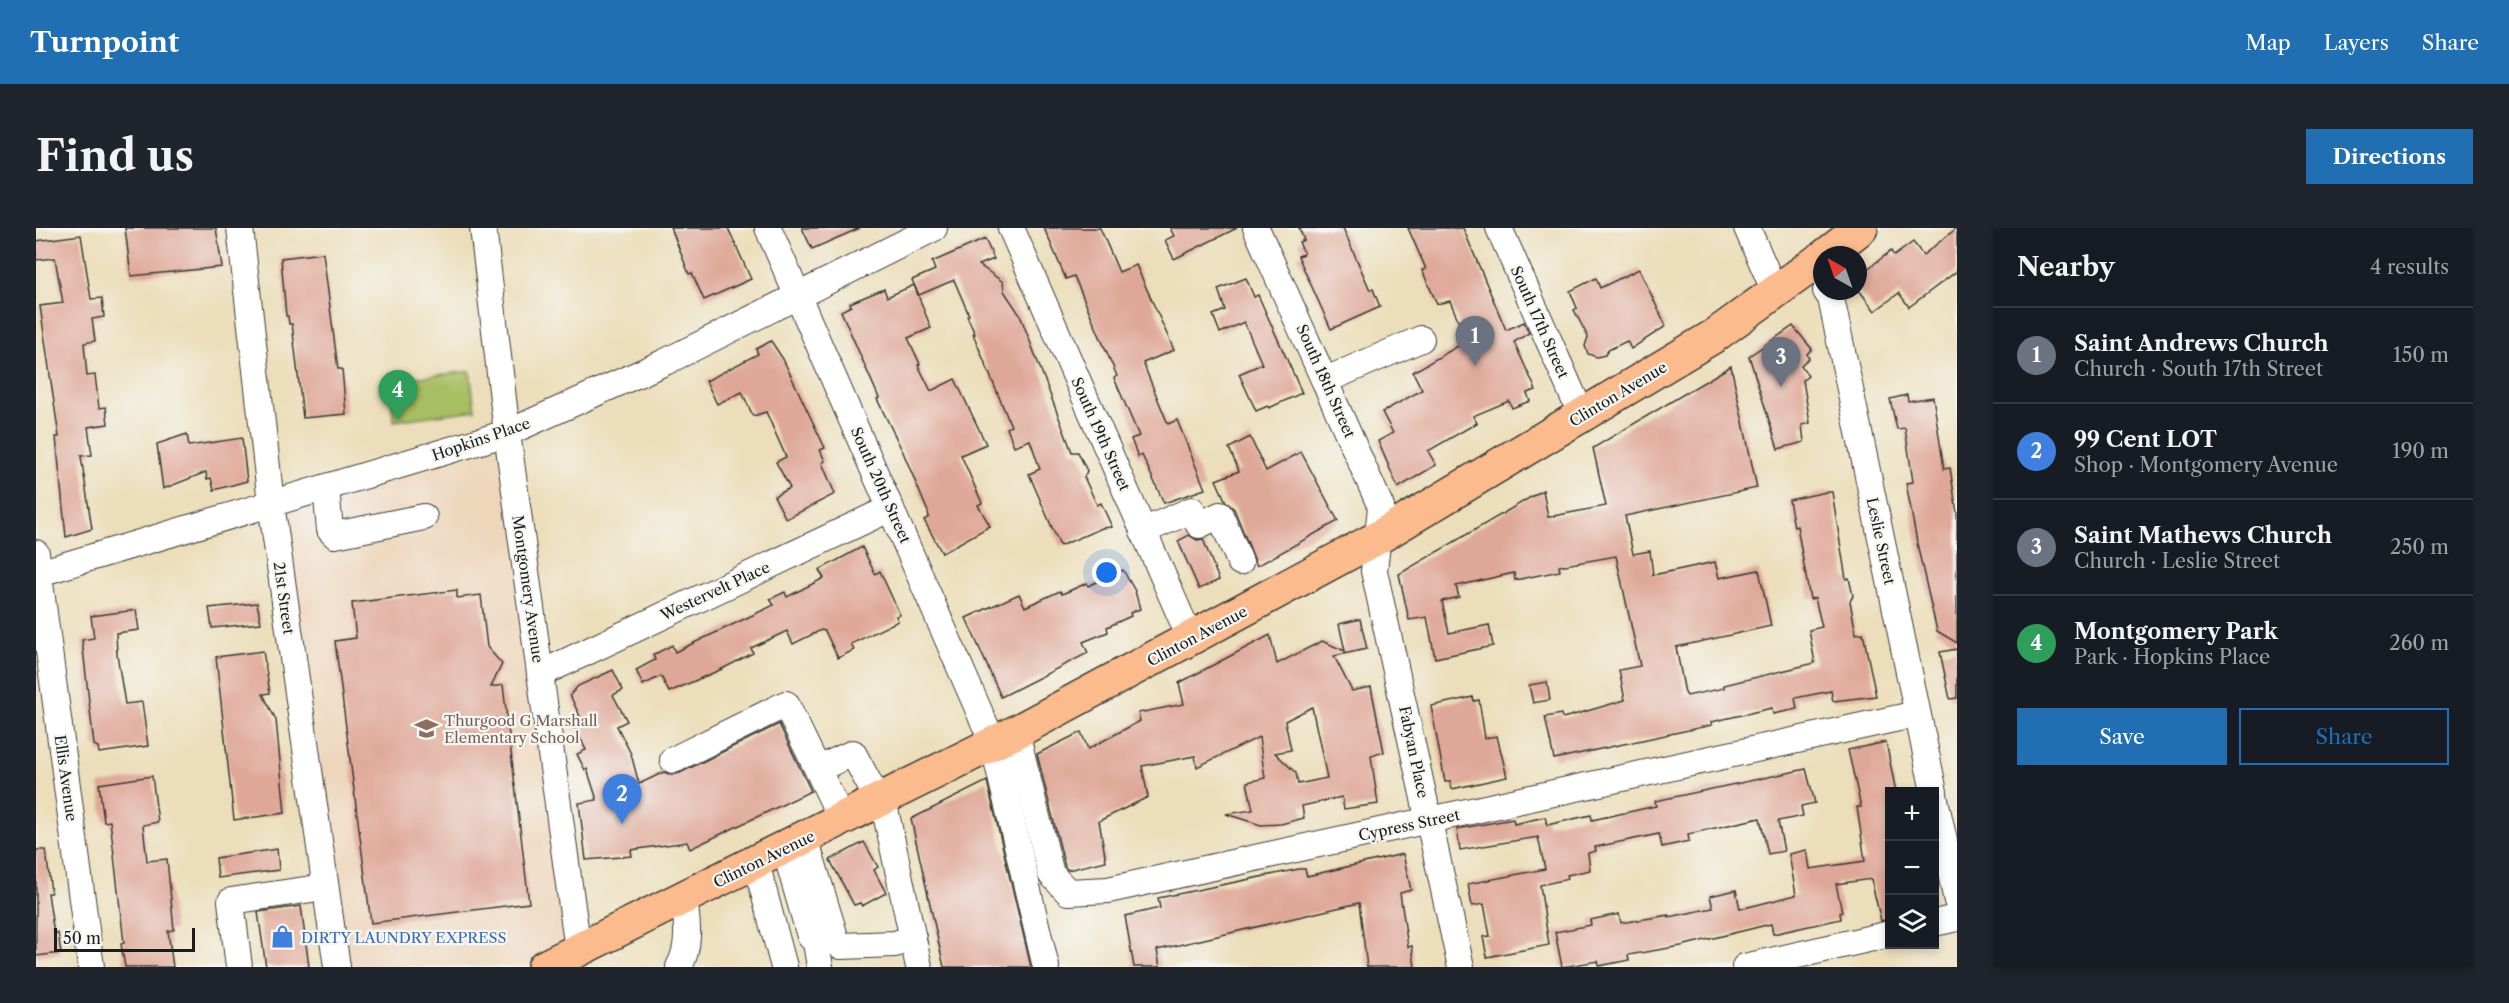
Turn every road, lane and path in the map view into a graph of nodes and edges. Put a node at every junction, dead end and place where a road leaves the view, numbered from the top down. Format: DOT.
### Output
graph roads {
  1 [pos="240,228"];
  2 [pos="483,228"];
  3 [pos="768,228"];
  4 [pos="934,228"];
  5 [pos="1011,228"];
  6 [pos="1256,228"];
  7 [pos="1499,228"];
  8 [pos="1746,228"];
  9 [pos="1861,228"];
  10 [pos="1844,246"];
  11 [pos="1813,275"];
  12 [pos="1776,294"];
  13 [pos="797,295"];
  14 [pos="1831,300"];
  15 [pos="1421,339"];
  16 [pos="1326,380"];
  17 [pos="1582,416"];
  18 [pos="507,433"];
  19 [pos="326,488"];
  20 [pos="271,503"];
  21 [pos="891,508"];
  22 [pos="424,517"];
  23 [pos="1143,531"];
  24 [pos="1379,537"];
  25 [pos="1240,562"];
  26 [pos="37,567"];
  27 [pos="1191,640"];
  28 [pos="540,674"];
  29 [pos="1917,714"];
  30 [pos="1005,737"];
  31 [pos="673,760"];
  32 [pos="818,769"];
  33 [pos="1933,787"];
  34 [pos="881,801"];
  35 [pos="1939,816"];
  36 [pos="842,820"];
  37 [pos="1429,821"];
  38 [pos="795,843"];
  39 [pos="756,863"];
  40 [pos="326,887"];
  41 [pos="684,898"];
  42 [pos="1957,901"];
  43 [pos="1957,918"];
  44 [pos="1939,922"];
  45 [pos="1885,935"];
  46 [pos="913,938"];
  47 [pos="826,941"];
  48 [pos="578,950"];
  49 [pos="872,956"];
  50 [pos="91,967"];
  51 [pos="239,967"];
  52 [pos="337,967"];
  53 [pos="544,967"];
  54 [pos="679,967"];
  55 [pos="784,967"];
  56 [pos="820,967"];
  57 [pos="919,967"];
  58 [pos="1046,967"];
  59 [pos="1461,967"];
  60 [pos="1745,967"];
  1 -- 20 [label="street, 21st Street"];
  2 -- 18 [label="street, Montgomery Avenue"];
  3 -- 13 [label="street, South 20th Street"];
  4 -- 13 [label="street, Hopkins Place"];
  5 -- 23 [label="street, South 19th Street"];
  6 -- 16 [label="street, South 18th Street"];
  7 -- 17 [label="street, South 17th Street"];
  8 -- 12 [label="street"];
  9 -- 10 [label="main road, Clinton Avenue"];
  11 -- 12 [label="main road, Clinton Avenue"];
  12 -- 17 [label="main road, Clinton Avenue"];
  13 -- 18 [label="street, Hopkins Place"];
  13 -- 21 [label="street, South 20th Street"];
  14 -- 29 [label="street, Leslie Street"];
  15 -- 16 [label="street"];
  16 -- 24 [label="street, South 18th Street"];
  17 -- 24 [label="main road, Clinton Avenue"];
  18 -- 19 [label="street, Hopkins Place"];
  18 -- 28 [label="street, Montgomery Avenue"];
  19 -- 20 [label="street, Hopkins Place"];
  19 -- 22 [label="street"];
  20 -- 26 [label="street, Hopkins Place"];
  20 -- 40 [label="street, 21st Street"];
  21 -- 28 [label="street, Westervelt Place"];
  21 -- 30 [label="street, South 20th Street"];
  23 -- 25 [label="street"];
  23 -- 27 [label="street, South 19th Street"];
  24 -- 27 [label="main road, Clinton Avenue"];
  24 -- 37 [label="street, Fabyan Place"];
  26 -- 50 [label="street, Ellis Avenue"];
  27 -- 30 [label="main road, Clinton Avenue"];
  28 -- 48 [label="street, Montgomery Avenue"];
  29 -- 33 [label="street, Leslie Street"];
  29 -- 37 [label="street, Cypress Street"];
  30 -- 34 [label="main road, Clinton Avenue"];
  30 -- 37 [label="street, Cypress Street"];
  30 -- 58 [label="street"];
  31 -- 32 [label="street"];
  32 -- 34 [label="street"];
  32 -- 36 [label="street"];
  34 -- 36 [label="main road, Clinton Avenue"];
  34 -- 46 [label="street"];
  35 -- 42 [label="street, Leslie Street"];
  36 -- 38 [label="main road, Clinton Avenue"];
  37 -- 59 [label="street, Fabyan Place"];
  38 -- 39 [label="main road, Clinton Avenue"];
  38 -- 47 [label="street"];
  39 -- 41 [label="main road, Clinton Avenue"];
  39 -- 55 [label="street"];
  40 -- 51 [label="street"];
  40 -- 52 [label="street, 21st Street"];
  41 -- 48 [label="main road, Clinton Avenue"];
  41 -- 54 [label="street"];
  43 -- 44 [label="street"];
  45 -- 60 [label="street"];
  46 -- 49 [label="street"];
  46 -- 57 [label="street"];
  47 -- 49 [label="street"];
  47 -- 56 [label="street"];
  48 -- 53 [label="main road, Clinton Avenue"];
}
